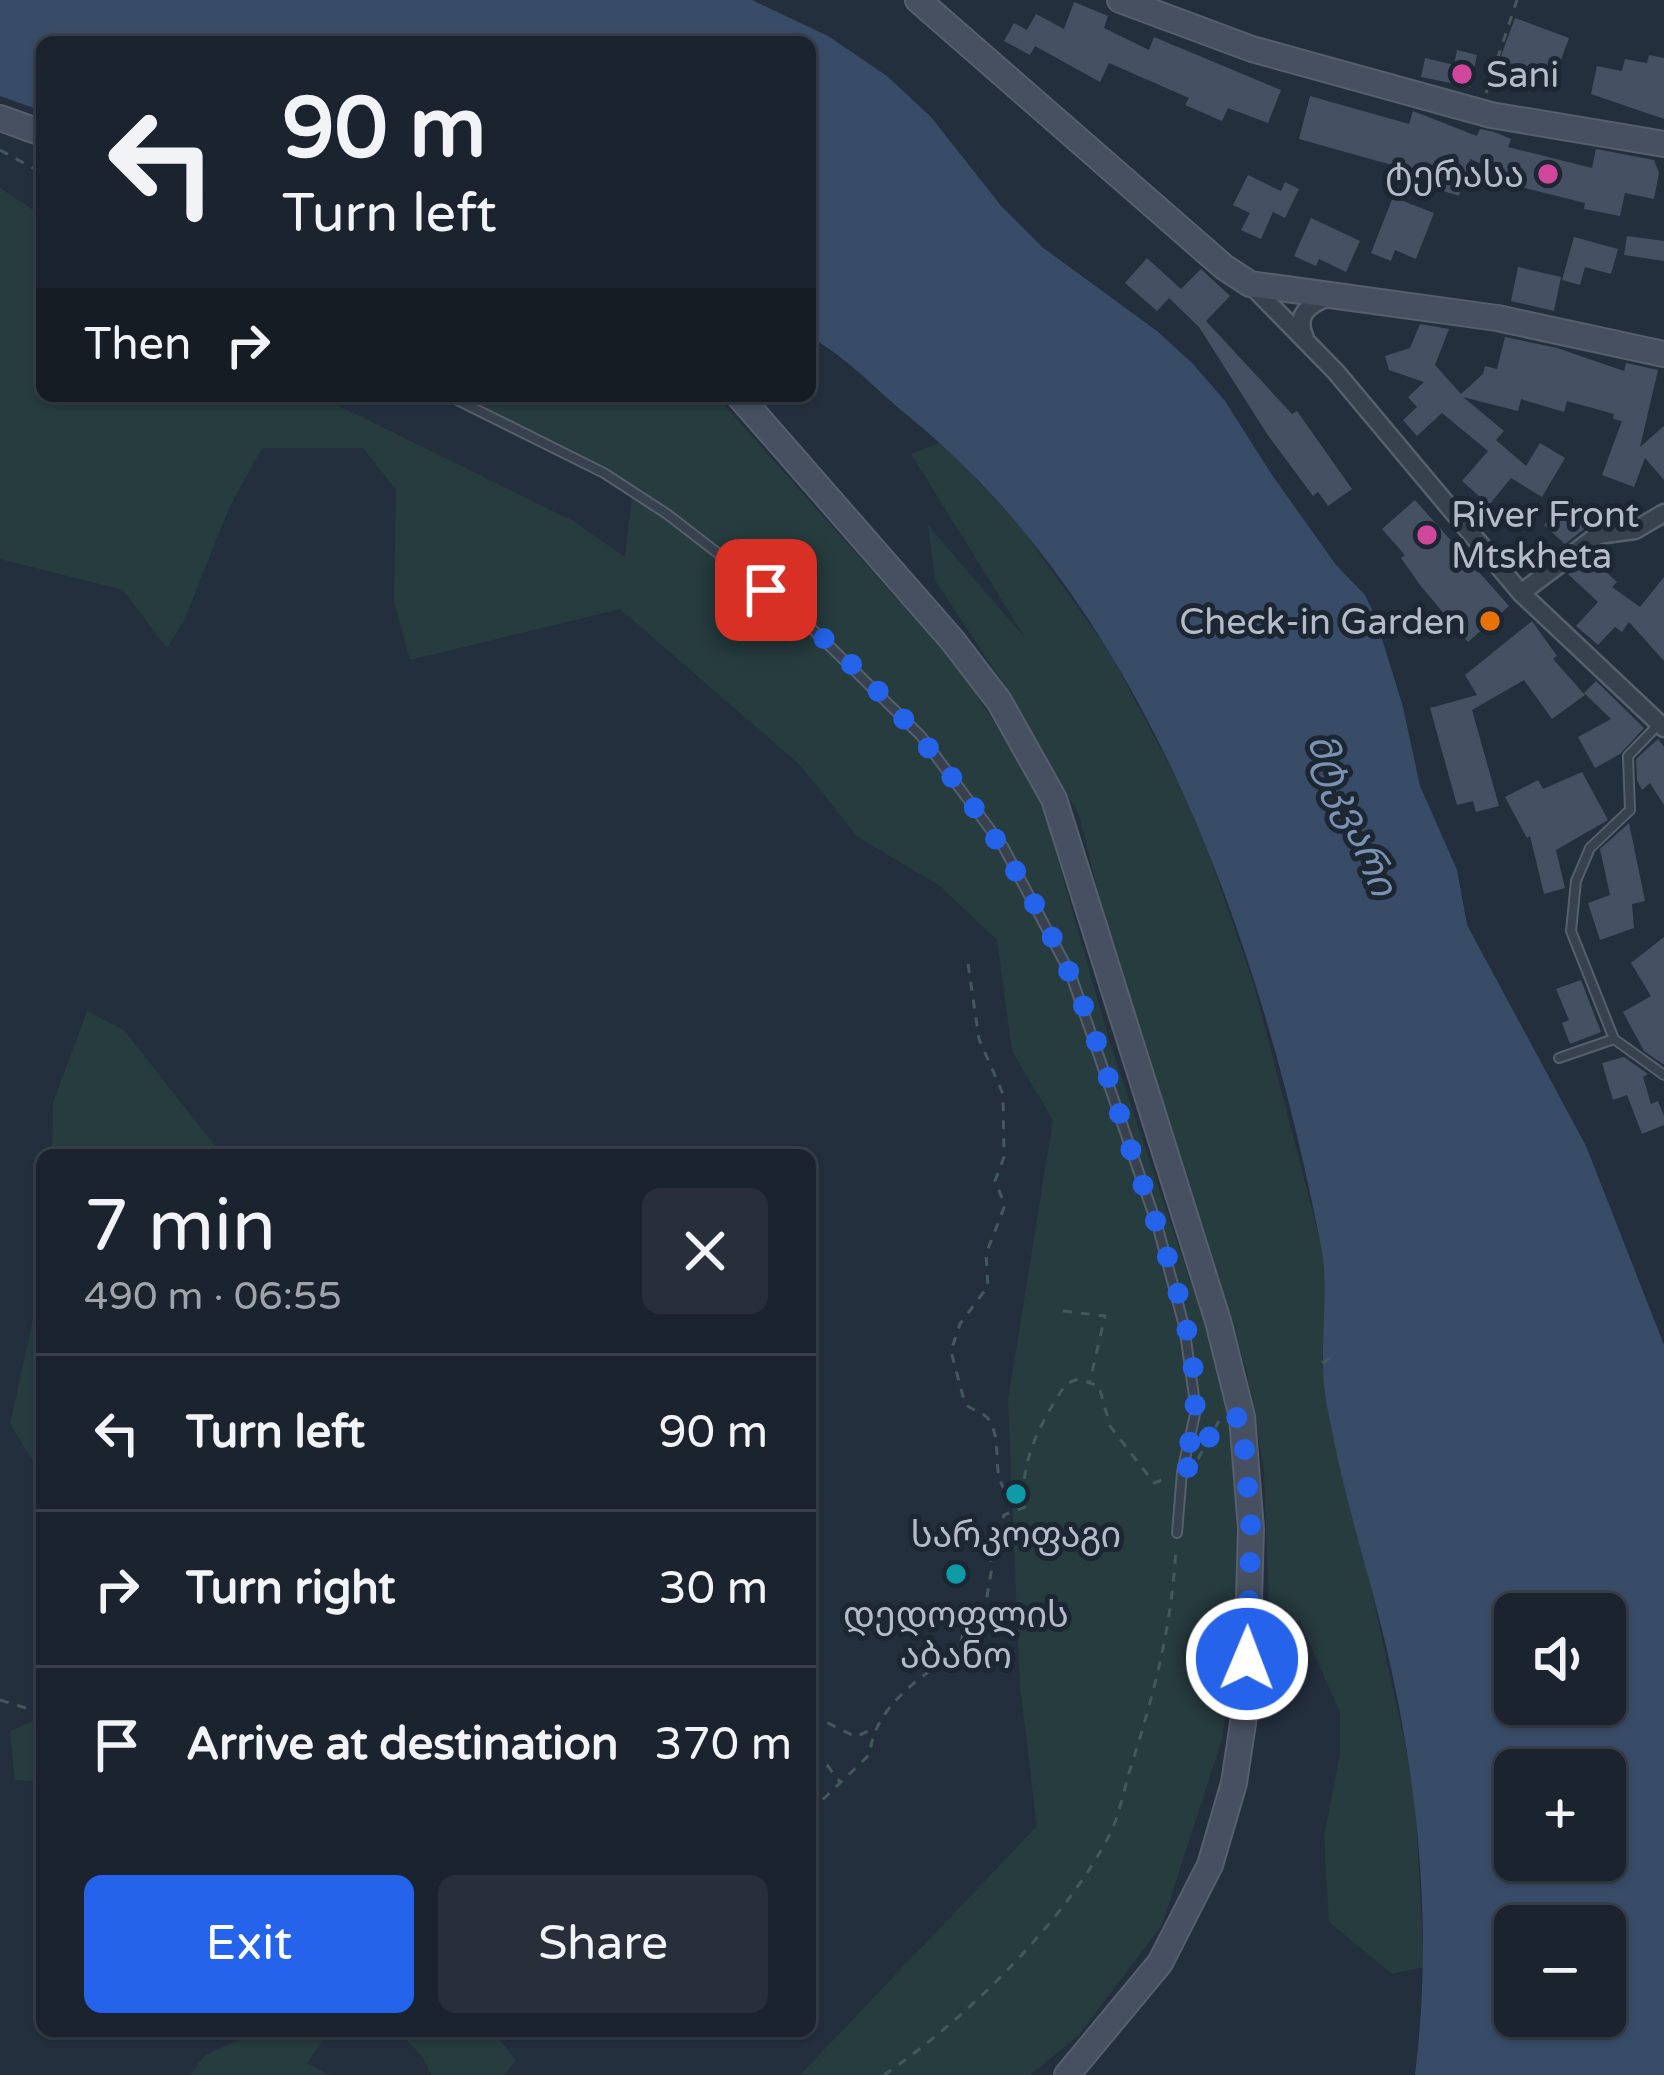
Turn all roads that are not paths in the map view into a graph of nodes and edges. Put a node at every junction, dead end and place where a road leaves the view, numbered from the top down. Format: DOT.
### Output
graph roads {
  1 [pos="918,0"];
  2 [pos="1120,0"];
  3 [pos="0,118"];
  4 [pos="36,131"];
  5 [pos="1664,144"];
  6 [pos="1250,284"];
  7 [pos="1332,295"];
  8 [pos="1305,339"];
  9 [pos="1664,354"];
  10 [pos="460,402"];
  11 [pos="744,402"];
  12 [pos="1664,513"];
  13 [pos="1521,593"];
  14 [pos="1663,724"];
  15 [pos="1615,1039"];
  16 [pos="1559,1058"];
  17 [pos="1664,1075"];
  18 [pos="1177,1533"];
  19 [pos="1066,2075"];
  1 -- 6 [label="main road"];
  2 -- 5 [label="main road"];
  3 -- 4 [label="main road"];
  6 -- 7 [label="main road"];
  6 -- 8 [label="street"];
  7 -- 8 [label="street"];
  7 -- 9 [label="main road"];
  8 -- 13 [label="street"];
  10 -- 18 [label="lane"];
  11 -- 19 [label="main road"];
  12 -- 13 [label="street"];
  13 -- 14 [label="street"];
  14 -- 15 [label="lane"];
  15 -- 16 [label="lane"];
  15 -- 17 [label="lane"];
}
